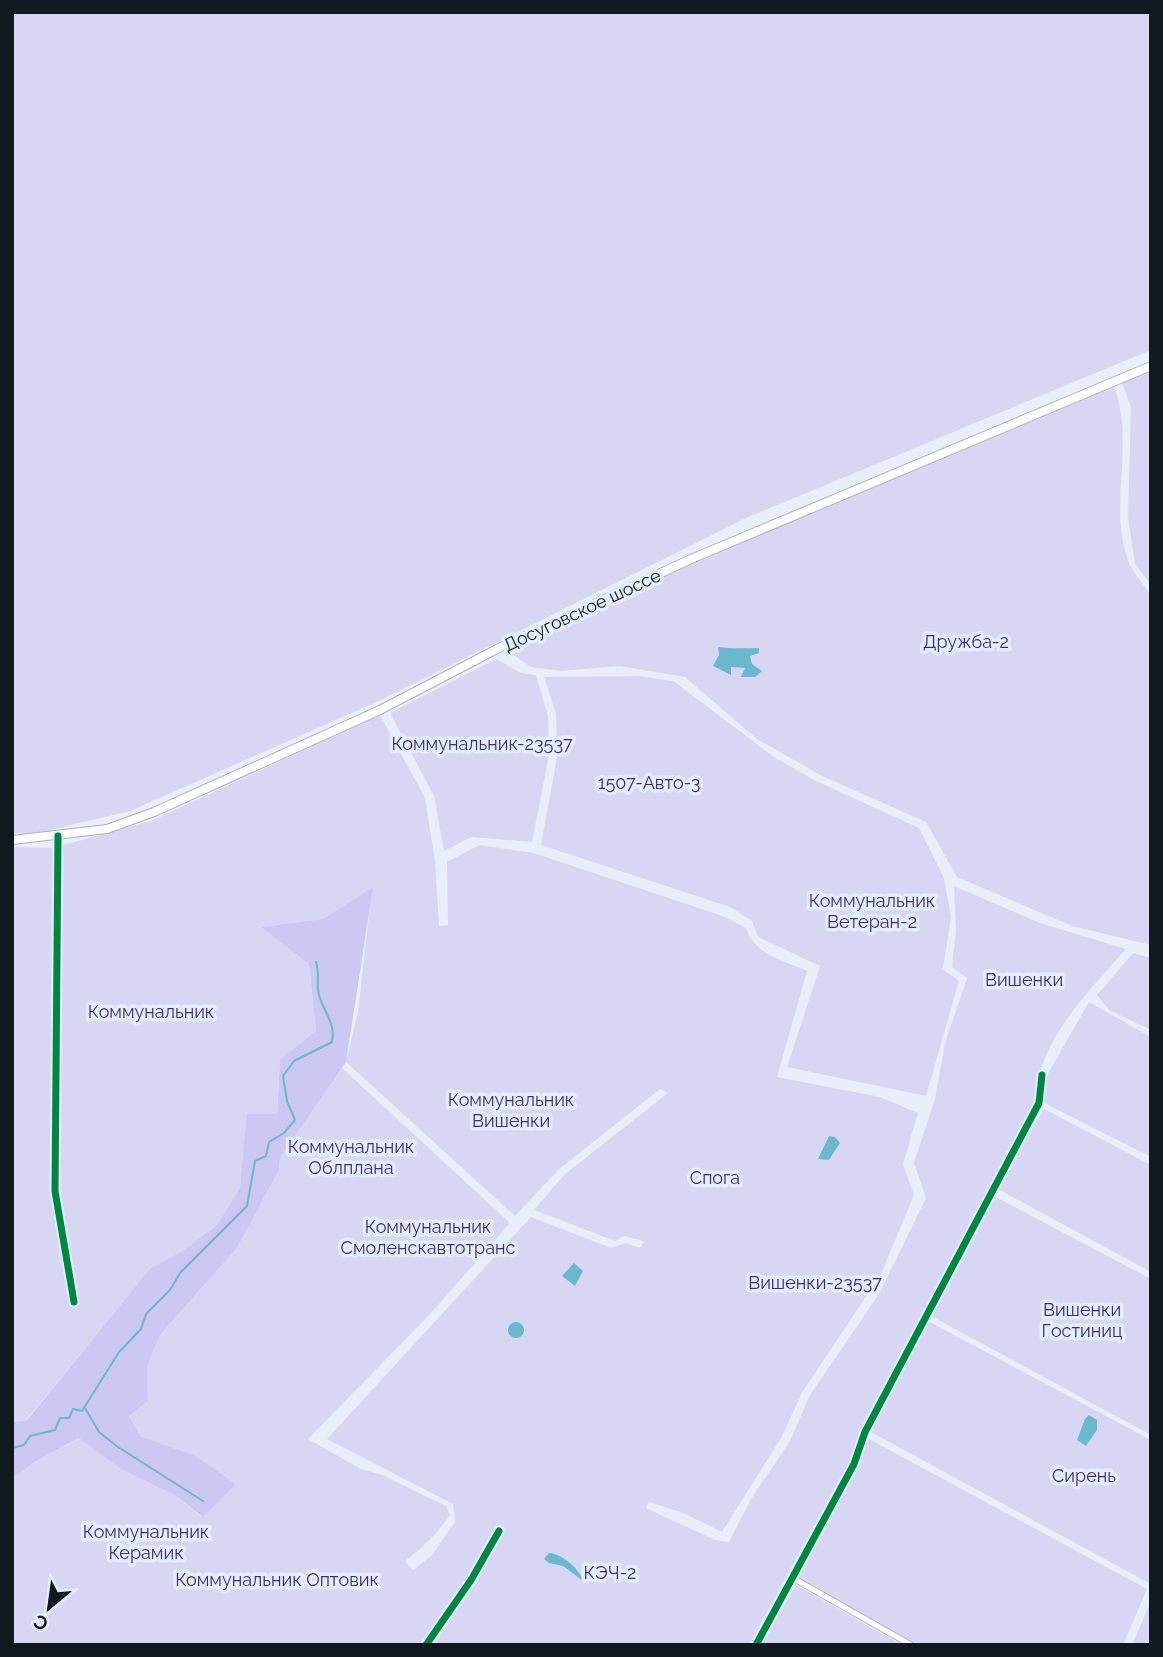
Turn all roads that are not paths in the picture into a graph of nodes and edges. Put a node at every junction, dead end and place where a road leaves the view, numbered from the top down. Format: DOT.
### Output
graph roads {
  1 [pos="1151,366"];
  2 [pos="58,836"];
  3 [pos="12,840"];
  4 [pos="1042,1075"];
  5 [pos="74,1302"];
  6 [pos="499,1531"];
  7 [pos="791,1577"];
  8 [pos="426,1645"];
  9 [pos="756,1645"];
  10 [pos="911,1645"];
  1 -- 2 [label="main road, Досуговское шоссе"];
  2 -- 3 [label="main road, Досуговское шоссе"];
  2 -- 5 [label="street"];
  4 -- 7 [label="street"];
  6 -- 8 [label="street"];
  7 -- 9 [label="street"];
  7 -- 10 [label="street"];
}
